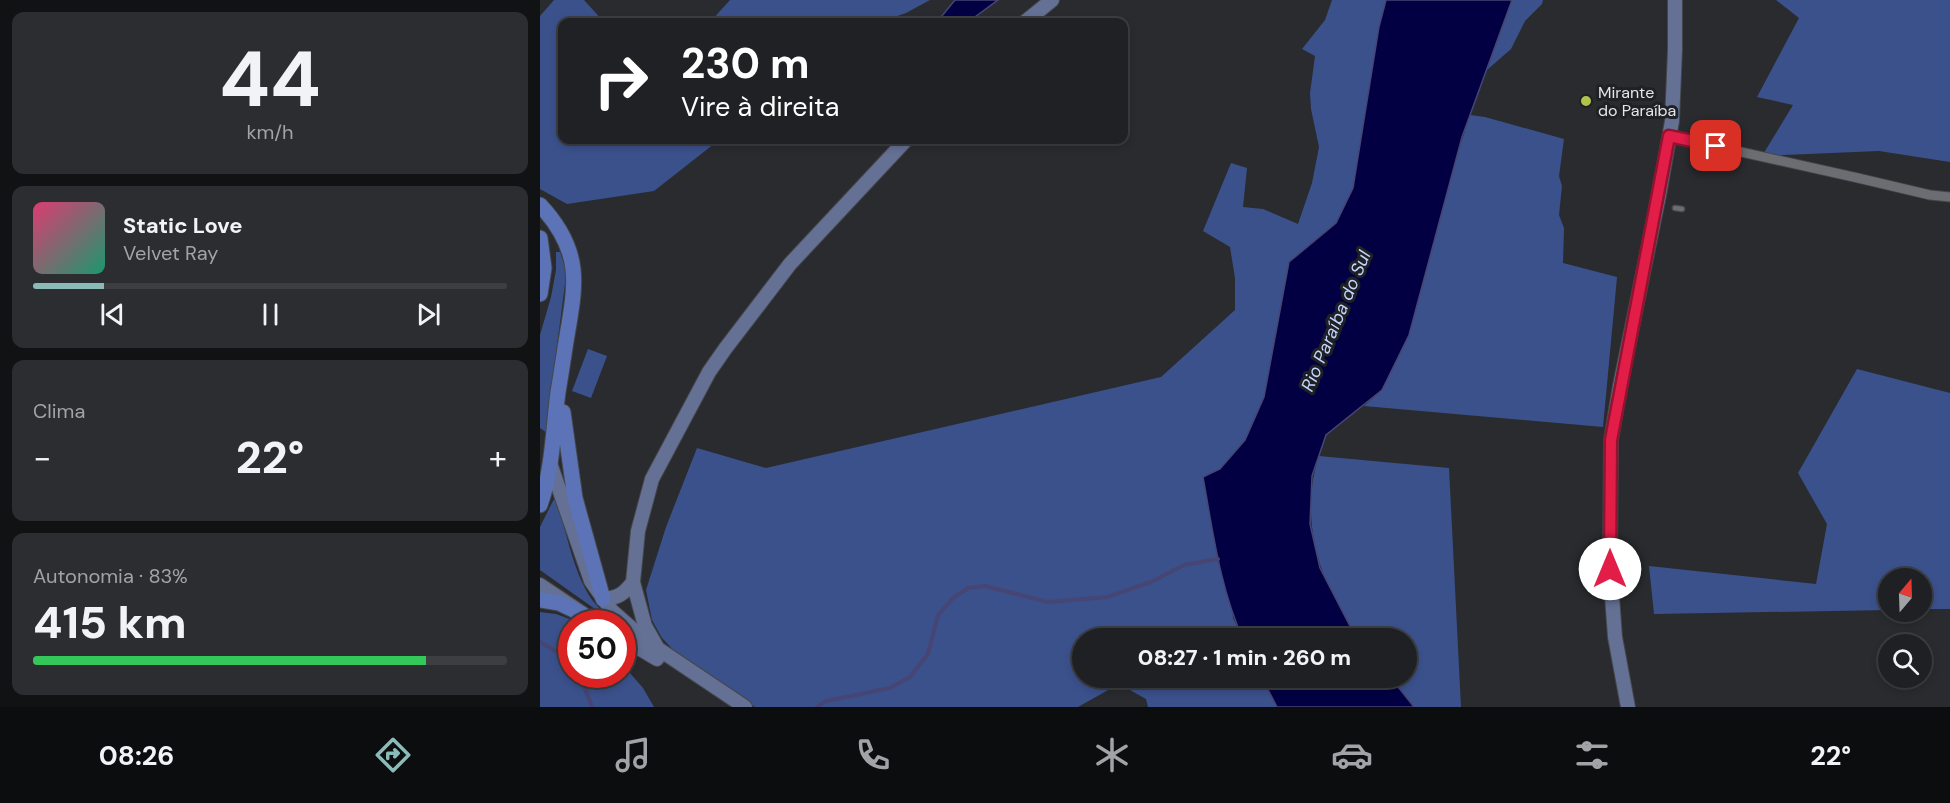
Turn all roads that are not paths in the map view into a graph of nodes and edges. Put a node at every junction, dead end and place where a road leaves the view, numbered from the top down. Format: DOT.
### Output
graph roads {
  1 [pos="1052,0"];
  2 [pos="1675,0"];
  3 [pos="1030,18"];
  4 [pos="1669,136"];
  5 [pos="902,144"];
  6 [pos="1950,197"];
  7 [pos="540,205"];
  8 [pos="1675,208"];
  9 [pos="1682,209"];
  10 [pos="540,238"];
  11 [pos="540,294"];
  12 [pos="560,381"];
  13 [pos="540,444"];
  14 [pos="550,463"];
  15 [pos="540,505"];
  16 [pos="633,582"];
  17 [pos="540,585"];
  18 [pos="603,599"];
  19 [pos="540,600"];
  20 [pos="574,610"];
  21 [pos="576,610"];
  22 [pos="636,646"];
  23 [pos="658,649"];
  24 [pos="729,707"];
  25 [pos="745,707"];
  26 [pos="1628,707"];
  1 -- 3 [label="main road"];
  2 -- 4 [label="main road"];
  4 -- 6 [label="street"];
  4 -- 26 [label="main road"];
  5 -- 16 [label="main road"];
  7 -- 12 [label="main road"];
  8 -- 9 [label="lane"];
  10 -- 11 [label="main road"];
  12 -- 14 [label="main road"];
  12 -- 18 [label="main road"];
  13 -- 14 [label="main road"];
  14 -- 15 [label="main road"];
  14 -- 18 [label="main road"];
  16 -- 18 [label="main road"];
  16 -- 23 [label="main road"];
  17 -- 21 [label="main road"];
  18 -- 23 [label="main road"];
  19 -- 20 [label="main road"];
  22 -- 24 [label="main road"];
  23 -- 25 [label="main road"];
}
